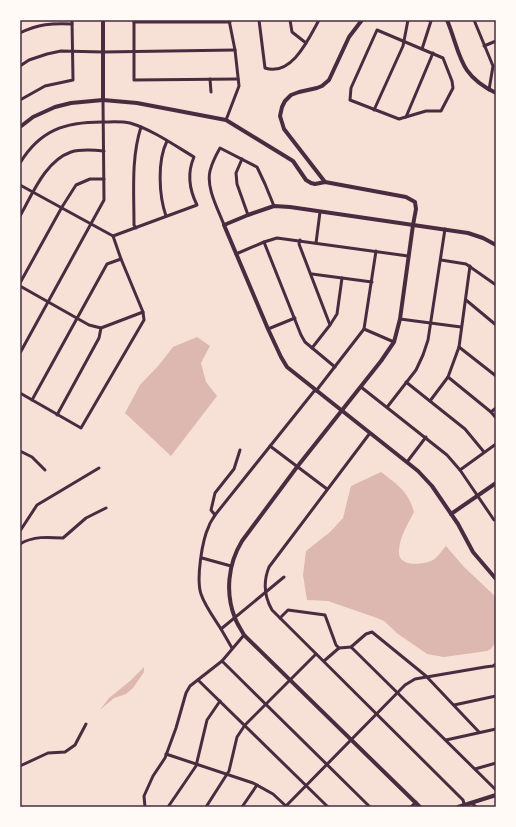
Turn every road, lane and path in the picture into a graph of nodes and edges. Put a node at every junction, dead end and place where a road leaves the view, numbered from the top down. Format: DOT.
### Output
graph roads {
  1 [pos="72,20"];
  2 [pos="103,20"];
  3 [pos="259,20"];
  4 [pos="290,20"];
  5 [pos="319,20"];
  6 [pos="362,20"];
  7 [pos="408,20"];
  8 [pos="428,20"];
  9 [pos="448,20"];
  10 [pos="474,20"];
  11 [pos="134,21"];
  12 [pos="230,21"];
  13 [pos="72,24"];
  14 [pos="20,33"];
  15 [pos="496,40"];
  16 [pos="404,41"];
  17 [pos="306,43"];
  18 [pos="484,46"];
  19 [pos="422,49"];
  20 [pos="235,50"];
  21 [pos="73,51"];
  22 [pos="134,51"];
  23 [pos="103,52"];
  24 [pos="433,53"];
  25 [pos="20,66"];
  26 [pos="210,79"];
  27 [pos="238,79"];
  28 [pos="489,90"];
  29 [pos="211,92"];
  30 [pos="496,93"];
  31 [pos="20,100"];
  32 [pos="103,100"];
  33 [pos="374,110"];
  34 [pos="406,117"];
  35 [pos="226,120"];
  36 [pos="104,122"];
  37 [pos="141,127"];
  38 [pos="20,128"];
  39 [pos="167,141"];
  40 [pos="104,151"];
  41 [pos="242,159"];
  42 [pos="20,163"];
  43 [pos="104,179"];
  44 [pos="325,182"];
  45 [pos="20,184"];
  46 [pos="34,192"];
  47 [pos="274,206"];
  48 [pos="62,208"];
  49 [pos="320,212"];
  50 [pos="20,215"];
  51 [pos="248,215"];
  52 [pos="166,216"];
  53 [pos="91,223"];
  54 [pos="412,225"];
  55 [pos="224,226"];
  56 [pos="136,228"];
  57 [pos="445,229"];
  58 [pos="113,236"];
  59 [pos="300,240"];
  60 [pos="264,242"];
  61 [pos="316,242"];
  62 [pos="496,245"];
  63 [pos="376,252"];
  64 [pos="236,254"];
  65 [pos="408,256"];
  66 [pos="121,259"];
  67 [pos="441,260"];
  68 [pos="470,266"];
  69 [pos="312,274"];
  70 [pos="342,278"];
  71 [pos="372,282"];
  72 [pos="20,283"];
  73 [pos="496,285"];
  74 [pos="20,286"];
  75 [pos="466,300"];
  76 [pos="47,302"];
  77 [pos="143,312"];
  78 [pos="294,318"];
  79 [pos="77,319"];
  80 [pos="400,319"];
  81 [pos="330,324"];
  82 [pos="432,324"];
  83 [pos="496,325"];
  84 [pos="100,328"];
  85 [pos="461,328"];
  86 [pos="268,329"];
  87 [pos="364,329"];
  88 [pos="394,342"];
  89 [pos="459,347"];
  90 [pos="312,348"];
  91 [pos="20,353"];
  92 [pos="335,367"];
  93 [pos="496,376"];
  94 [pos="448,377"];
  95 [pos="406,382"];
  96 [pos="361,386"];
  97 [pos="316,390"];
  98 [pos="20,393"];
  99 [pos="32,400"];
  100 [pos="430,401"];
  101 [pos="388,406"];
  102 [pos="496,408"];
  103 [pos="342,411"];
  104 [pos="491,412"];
  105 [pos="58,415"];
  106 [pos="496,418"];
  107 [pos="370,433"];
  108 [pos="426,437"];
  109 [pos="496,444"];
  110 [pos="270,446"];
  111 [pos="240,450"];
  112 [pos="20,451"];
  113 [pos="484,452"];
  114 [pos="407,462"];
  115 [pos="298,467"];
  116 [pos="99,468"];
  117 [pos="45,470"];
  118 [pos="460,470"];
  119 [pos="496,483"];
  120 [pos="327,489"];
  121 [pos="477,496"];
  122 [pos="106,508"];
  123 [pos="451,514"];
  124 [pos="215,515"];
  125 [pos="496,520"];
  126 [pos="20,531"];
  127 [pos="20,544"];
  128 [pos="202,558"];
  129 [pos="231,566"];
  130 [pos="284,578"];
  131 [pos="496,579"];
  132 [pos="265,593"];
  133 [pos="235,618"];
  134 [pos="280,618"];
  135 [pos="221,630"];
  136 [pos="244,635"];
  137 [pos="351,647"];
  138 [pos="232,648"];
  139 [pos="339,648"];
  140 [pos="316,654"];
  141 [pos="222,661"];
  142 [pos="324,661"];
  143 [pos="496,664"];
  144 [pos="426,676"];
  145 [pos="198,680"];
  146 [pos="290,680"];
  147 [pos="398,693"];
  148 [pos="496,696"];
  149 [pos="220,700"];
  150 [pos="267,704"];
  151 [pos="454,705"];
  152 [pos="377,714"];
  153 [pos="86,724"];
  154 [pos="245,725"];
  155 [pos="496,729"];
  156 [pos="479,732"];
  157 [pos="351,740"];
  158 [pos="446,740"];
  159 [pos="166,754"];
  160 [pos="496,763"];
  161 [pos="197,764"];
  162 [pos="327,764"];
  163 [pos="20,766"];
  164 [pos="475,769"];
  165 [pos="228,774"];
  166 [pos="257,785"];
  167 [pos="306,785"];
  168 [pos="496,790"];
  169 [pos="496,795"];
  170 [pos="416,802"];
  171 [pos="472,803"];
  172 [pos="465,806"];
  173 [pos="145,807"];
  174 [pos="168,807"];
  175 [pos="206,807"];
  176 [pos="242,807"];
  177 [pos="286,807"];
  178 [pos="328,807"];
  179 [pos="370,807"];
  180 [pos="411,807"];
  181 [pos="420,807"];
  182 [pos="458,807"];
  183 [pos="476,807"];
  1 -- 13 [label="street"];
  2 -- 23 [label="street"];
  3 -- 17 [label="street"];
  4 -- 17 [label="street"];
  5 -- 17 [label="street"];
  6 -- 44 [label="street"];
  7 -- 16 [label="street"];
  8 -- 19 [label="street"];
  9 -- 28 [label="street"];
  10 -- 18 [label="street"];
  11 -- 12 [label="street"];
  11 -- 22 [label="street"];
  12 -- 20 [label="street"];
  13 -- 14 [label="street"];
  13 -- 21 [label="street"];
  15 -- 18 [label="street"];
  16 -- 19 [label="street"];
  16 -- 33 [label="street"];
  16 -- 33 [label="street"];
  18 -- 28 [label="street"];
  19 -- 24 [label="street"];
  20 -- 22 [label="street"];
  20 -- 27 [label="street"];
  21 -- 23 [label="street"];
  21 -- 25 [label="street"];
  21 -- 31 [label="street"];
  22 -- 23 [label="street"];
  22 -- 26 [label="street"];
  23 -- 32 [label="street"];
  24 -- 34 [label="street"];
  24 -- 34 [label="street"];
  26 -- 27 [label="street"];
  26 -- 29 [label="street"];
  27 -- 35 [label="street"];
  28 -- 30 [label="street"];
  32 -- 35 [label="street"];
  32 -- 36 [label="street"];
  32 -- 38 [label="street"];
  33 -- 34 [label="street"];
  35 -- 44 [label="street"];
  36 -- 37 [label="street"];
  36 -- 40 [label="street"];
  36 -- 42 [label="street"];
  37 -- 39 [label="street"];
  37 -- 56 [label="street"];
  39 -- 52 [label="street"];
  39 -- 52 [label="street"];
  40 -- 43 [label="street"];
  40 -- 46 [label="street"];
  41 -- 47 [label="street"];
  41 -- 51 [label="street"];
  41 -- 55 [label="street"];
  43 -- 48 [label="street"];
  43 -- 53 [label="street"];
  44 -- 54 [label="street"];
  45 -- 46 [label="street"];
  46 -- 48 [label="street"];
  46 -- 50 [label="street"];
  47 -- 49 [label="street"];
  47 -- 51 [label="street"];
  48 -- 53 [label="street"];
  48 -- 72 [label="street"];
  49 -- 54 [label="street"];
  49 -- 61 [label="street"];
  51 -- 55 [label="street"];
  52 -- 56 [label="street"];
  53 -- 58 [label="street"];
  53 -- 76 [label="street"];
  54 -- 57 [label="street"];
  54 -- 65 [label="street"];
  55 -- 64 [label="street"];
  56 -- 58 [label="street"];
  57 -- 62 [label="street"];
  57 -- 67 [label="street"];
  58 -- 66 [label="street"];
  59 -- 60 [label="street"];
  59 -- 61 [label="street"];
  59 -- 69 [label="street"];
  60 -- 64 [label="street"];
  60 -- 78 [label="street"];
  61 -- 63 [label="street"];
  63 -- 65 [label="street"];
  63 -- 71 [label="street"];
  64 -- 86 [label="street"];
  65 -- 80 [label="street"];
  66 -- 77 [label="street"];
  66 -- 79 [label="street"];
  67 -- 68 [label="street"];
  67 -- 82 [label="street"];
  68 -- 73 [label="street"];
  68 -- 75 [label="street"];
  69 -- 70 [label="street"];
  69 -- 81 [label="street"];
  70 -- 71 [label="street"];
  70 -- 81 [label="street"];
  71 -- 87 [label="street"];
  74 -- 76 [label="street"];
  75 -- 83 [label="street"];
  75 -- 85 [label="street"];
  76 -- 79 [label="street"];
  76 -- 91 [label="street"];
  77 -- 84 [label="street"];
  77 -- 105 [label="street"];
  78 -- 86 [label="street"];
  78 -- 90 [label="street"];
  79 -- 84 [label="street"];
  79 -- 99 [label="street"];
  80 -- 82 [label="street"];
  80 -- 88 [label="street"];
  81 -- 90 [label="street"];
  82 -- 85 [label="street"];
  82 -- 95 [label="street"];
  84 -- 105 [label="street"];
  85 -- 89 [label="street"];
  86 -- 97 [label="street"];
  87 -- 88 [label="street"];
  87 -- 92 [label="street"];
  88 -- 96 [label="street"];
  89 -- 93 [label="street"];
  89 -- 94 [label="street"];
  90 -- 92 [label="street"];
  92 -- 97 [label="street"];
  94 -- 100 [label="street"];
  94 -- 104 [label="street"];
  95 -- 100 [label="street"];
  95 -- 101 [label="street"];
  96 -- 101 [label="street"];
  96 -- 103 [label="street"];
  97 -- 103 [label="street"];
  97 -- 110 [label="street"];
  98 -- 99 [label="street"];
  99 -- 105 [label="street"];
  100 -- 113 [label="street"];
  101 -- 108 [label="street"];
  102 -- 104 [label="street"];
  103 -- 107 [label="street"];
  103 -- 115 [label="street"];
  104 -- 106 [label="street"];
  107 -- 114 [label="street"];
  107 -- 120 [label="street"];
  108 -- 114 [label="street"];
  108 -- 118 [label="street"];
  109 -- 113 [label="street"];
  110 -- 115 [label="street"];
  110 -- 124 [label="street"];
  111 -- 124 [label="street"];
  112 -- 117 [label="street"];
  113 -- 118 [label="street"];
  114 -- 123 [label="street"];
  115 -- 120 [label="street"];
  115 -- 129 [label="street"];
  116 -- 126 [label="street"];
  118 -- 121 [label="street"];
  119 -- 121 [label="street"];
  120 -- 132 [label="street"];
  121 -- 123 [label="street"];
  121 -- 125 [label="street"];
  122 -- 127 [label="street"];
  123 -- 131 [label="street"];
  124 -- 128 [label="street"];
  128 -- 129 [label="street"];
  128 -- 135 [label="street"];
  129 -- 133 [label="street"];
  130 -- 132 [label="street"];
  132 -- 133 [label="street"];
  132 -- 134 [label="street"];
  133 -- 135 [label="street"];
  133 -- 136 [label="street"];
  134 -- 139 [label="street"];
  134 -- 140 [label="street"];
  135 -- 138 [label="street"];
  136 -- 138 [label="street"];
  136 -- 146 [label="street"];
  137 -- 139 [label="street"];
  137 -- 144 [label="street"];
  137 -- 147 [label="street"];
  138 -- 141 [label="street"];
  139 -- 142 [label="street"];
  140 -- 142 [label="street"];
  140 -- 146 [label="street"];
  141 -- 145 [label="street"];
  141 -- 150 [label="street"];
  142 -- 152 [label="street"];
  143 -- 144 [label="street"];
  144 -- 147 [label="street"];
  144 -- 151 [label="street"];
  145 -- 149 [label="street"];
  145 -- 159 [label="street"];
  146 -- 150 [label="street"];
  146 -- 157 [label="street"];
  147 -- 152 [label="street"];
  147 -- 158 [label="street"];
  148 -- 151 [label="street"];
  149 -- 154 [label="street"];
  149 -- 161 [label="street"];
  150 -- 154 [label="street"];
  150 -- 162 [label="street"];
  151 -- 156 [label="street"];
  152 -- 157 [label="street"];
  152 -- 172 [label="street"];
  153 -- 163 [label="street"];
  154 -- 165 [label="street"];
  154 -- 167 [label="street"];
  155 -- 156 [label="street"];
  156 -- 158 [label="street"];
  157 -- 162 [label="street"];
  157 -- 170 [label="street"];
  158 -- 164 [label="street"];
  159 -- 161 [label="street"];
  159 -- 173 [label="street"];
  160 -- 164 [label="street"];
  161 -- 165 [label="street"];
  161 -- 174 [label="street"];
  162 -- 167 [label="street"];
  162 -- 179 [label="street"];
  164 -- 168 [label="street"];
  165 -- 166 [label="street"];
  165 -- 175 [label="street"];
  166 -- 176 [label="street"];
  166 -- 177 [label="street"];
  167 -- 177 [label="street"];
  167 -- 178 [label="street"];
  169 -- 171 [label="street"];
  170 -- 180 [label="street"];
  170 -- 181 [label="street"];
  171 -- 172 [label="street"];
  171 -- 183 [label="street"];
  172 -- 182 [label="street"];
}
